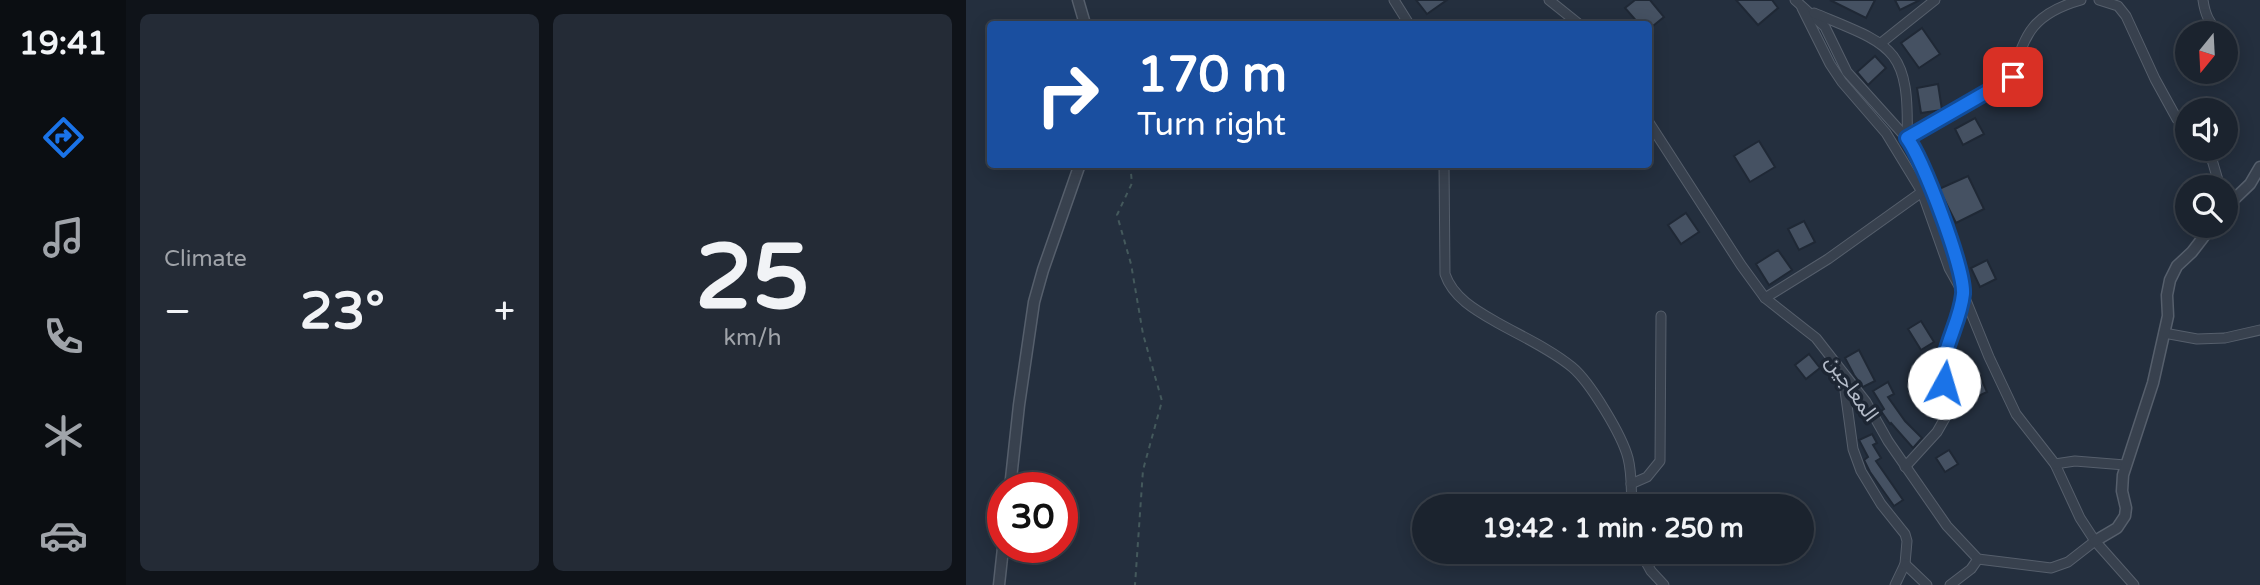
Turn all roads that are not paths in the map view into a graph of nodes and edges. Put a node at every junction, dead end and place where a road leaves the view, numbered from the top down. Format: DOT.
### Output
graph roads {
  1 [pos="1078,0"];
  2 [pos="1394,0"];
  3 [pos="1549,0"];
  4 [pos="1795,0"];
  5 [pos="1935,0"];
  6 [pos="2081,0"];
  7 [pos="2099,0"];
  8 [pos="2203,0"];
  9 [pos="1802,8"];
  10 [pos="1084,21"];
  11 [pos="1407,21"];
  12 [pos="1575,21"];
  13 [pos="2209,21"];
  14 [pos="1881,43"];
  15 [pos="2175,115"];
  16 [pos="1652,127"];
  17 [pos="1907,138"];
  18 [pos="2260,167"];
  19 [pos="1079,168"];
  20 [pos="1444,168"];
  21 [pos="1926,189"];
  22 [pos="2238,196"];
  23 [pos="2202,238"];
  24 [pos="1963,293"];
  25 [pos="1765,298"];
  26 [pos="1661,316"];
  27 [pos="2260,330"];
  28 [pos="2164,333"];
  29 [pos="1843,374"];
  30 [pos="2055,464"];
  31 [pos="2125,465"];
  32 [pos="1905,467"];
  33 [pos="1012,472"];
  34 [pos="1631,484"];
  35 [pos="1631,494"];
  36 [pos="2095,541"];
  37 [pos="1978,559"];
  38 [pos="1001,563"];
  39 [pos="1647,564"];
  40 [pos="1905,564"];
  41 [pos="999,585"];
  42 [pos="1664,585"];
  43 [pos="1895,585"];
  44 [pos="1927,585"];
  45 [pos="1950,585"];
  46 [pos="2134,585"];
  1 -- 10 [label="street"];
  2 -- 11 [label="street"];
  3 -- 12 [label="street"];
  4 -- 9 [label="street"];
  5 -- 14 [label="street"];
  6 -- 17 [label="street"];
  7 -- 15 [label="street"];
  8 -- 13 [label="street"];
  9 -- 14 [label="street"];
  9 -- 17 [label="street"];
  9 -- 21 [label="street"];
  14 -- 17 [label="street"];
  16 -- 25 [label="street, المعاجين"];
  17 -- 21 [label="street"];
  18 -- 22 [label="street"];
  19 -- 33 [label="street"];
  20 -- 34 [label="street"];
  21 -- 24 [label="street"];
  21 -- 25 [label="street"];
  23 -- 28 [label="street"];
  24 -- 30 [label="street"];
  24 -- 32 [label="street"];
  25 -- 29 [label="street, المعاجين"];
  26 -- 34 [label="street"];
  27 -- 28 [label="street"];
  28 -- 31 [label="street"];
  29 -- 32 [label="street, المعاجين"];
  29 -- 40 [label="street"];
  30 -- 31 [label="street"];
  30 -- 36 [label="street"];
  31 -- 36 [label="street"];
  32 -- 37 [label="street, المعاجين"];
  34 -- 35 [label="street"];
  36 -- 37 [label="street"];
  36 -- 46 [label="street"];
  37 -- 45 [label="street"];
  38 -- 41 [label="street"];
  39 -- 42 [label="street"];
  40 -- 43 [label="street"];
  40 -- 44 [label="street"];
}
